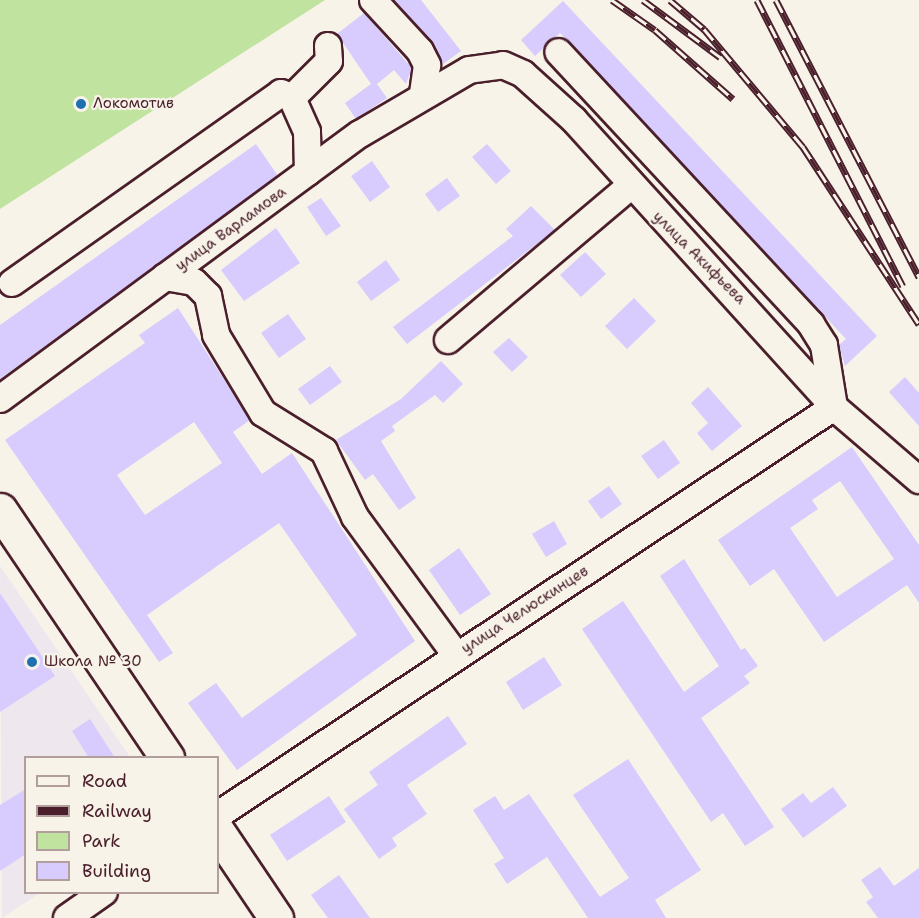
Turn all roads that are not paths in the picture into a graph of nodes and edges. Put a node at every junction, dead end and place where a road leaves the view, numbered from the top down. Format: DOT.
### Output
graph roads {
  1 [pos="373,0"];
  2 [pos="328,46"];
  3 [pos="558,52"];
  4 [pos="427,65"];
  5 [pos="463,73"];
  6 [pos="423,94"];
  7 [pos="292,98"];
  8 [pos="308,172"];
  9 [pos="630,186"];
  10 [pos="165,277"];
  11 [pos="12,283"];
  12 [pos="448,340"];
  13 [pos="0,399"];
  14 [pos="834,407"];
  15 [pos="919,480"];
  16 [pos="0,510"];
  17 [pos="456,656"];
  18 [pos="166,756"];
  19 [pos="219,814"];
  20 [pos="219,833"];
  21 [pos="101,894"];
  22 [pos="67,918"];
  23 [pos="276,918"];
  1 -- 4 [label="street"];
  2 -- 7 [label="street"];
  3 -- 14 [label="street"];
  4 -- 5 [label="street"];
  4 -- 6 [label="street"];
  5 -- 6 [label="street, улица Варламова"];
  5 -- 9 [label="street, улица Акифьева"];
  6 -- 8 [label="street, улица Варламова"];
  7 -- 8 [label="street"];
  7 -- 11 [label="street"];
  8 -- 10 [label="street, улица Варламова"];
  9 -- 12 [label="street"];
  9 -- 14 [label="street, улица Акифьева"];
  10 -- 13 [label="street, улица Варламова"];
  10 -- 17 [label="street"];
  14 -- 15 [label="street, улица Акифьева"];
  14 -- 17 [label="street, улица Челюскинцев"];
  16 -- 18 [label="main road"];
  17 -- 19 [label="street, улица Челюскинцев"];
  20 -- 23 [label="main road"];
  21 -- 22 [label="street"];
}
